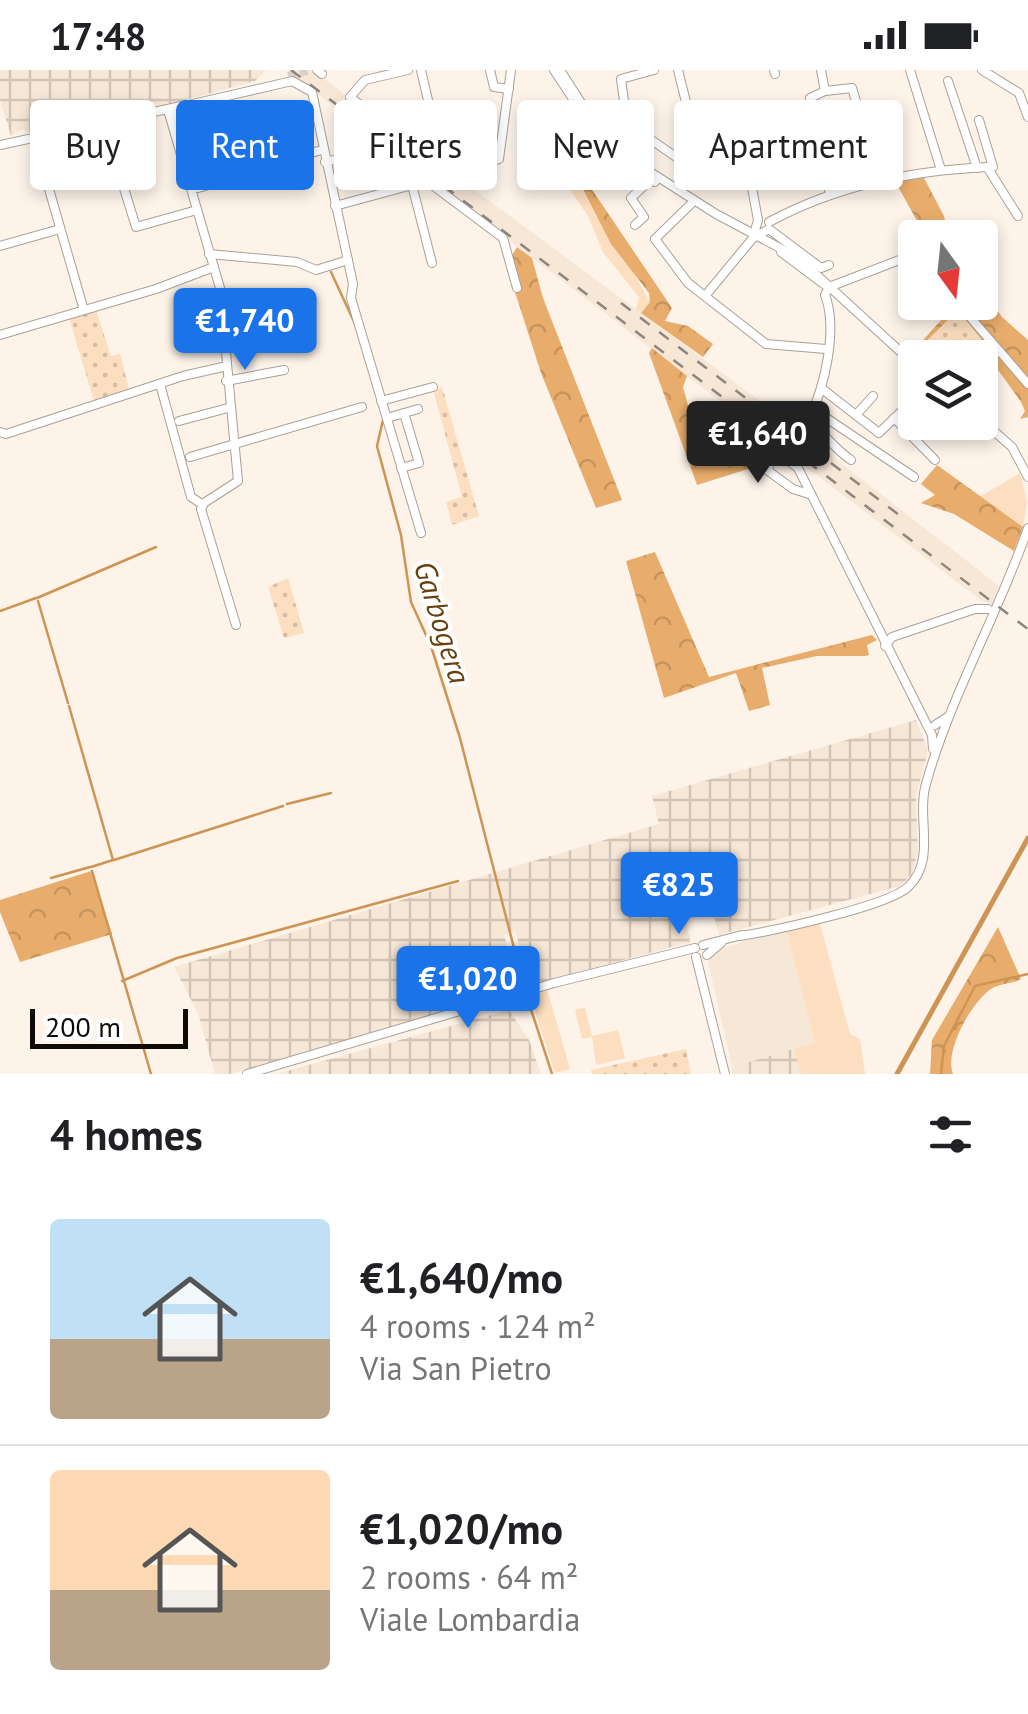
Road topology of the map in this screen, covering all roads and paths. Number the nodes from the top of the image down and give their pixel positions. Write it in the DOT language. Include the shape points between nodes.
graph roads {
  1 [pos="408,70"];
  2 [pos="422,70"];
  3 [pos="490,70"];
  4 [pos="510,70"];
  5 [pos="557,70"];
  6 [pos="654,70"];
  7 [pos="678,70"];
  8 [pos="821,70"];
  9 [pos="910,70"];
  10 [pos="982,70"];
  11 [pos="640,71"];
  12 [pos="948,81"];
  13 [pos="508,89"];
  14 [pos="1023,91"];
  15 [pos="825,92"];
  16 [pos="208,100"];
  17 [pos="314,100"];
  18 [pos="354,100"];
  19 [pos="429,100"];
  20 [pos="578,100"];
  21 [pos="686,100"];
  22 [pos="856,100"];
  23 [pos="314,101"];
  24 [pos="176,108"];
  25 [pos="156,112"];
  26 [pos="1028,117"];
  27 [pos="979,120"];
  28 [pos="30,137"];
  29 [pos="0,145"];
  30 [pos="322,150"];
  31 [pos="314,152"];
  32 [pos="674,157"];
  33 [pos="334,160"];
  34 [pos="325,162"];
  35 [pos="497,162"];
  36 [pos="990,167"];
  37 [pos="977,168"];
  38 [pos="941,170"];
  39 [pos="674,174"];
  40 [pos="903,174"];
  41 [pos="654,178"];
  42 [pos="654,178"];
  43 [pos="668,184"];
  44 [pos="49,190"];
  45 [pos="125,190"];
  46 [pos="193,190"];
  47 [pos="394,190"];
  48 [pos="413,190"];
  49 [pos="439,190"];
  50 [pos="639,190"];
  51 [pos="752,190"];
  52 [pos="847,190"];
  53 [pos="830,195"];
  54 [pos="692,203"];
  55 [pos="335,206"];
  56 [pos="730,208"];
  57 [pos="197,210"];
  58 [pos="716,215"];
  59 [pos="1018,216"];
  60 [pos="769,222"];
  61 [pos="635,224"];
  62 [pos="60,229"];
  63 [pos="755,236"];
  64 [pos="0,246"];
  65 [pos="209,254"];
  66 [pos="348,260"];
  67 [pos="898,261"];
  68 [pos="432,263"];
  69 [pos="829,265"];
  70 [pos="214,267"];
  71 [pos="829,287"];
  72 [pos="517,288"];
  73 [pos="704,296"];
  74 [pos="83,307"];
  75 [pos="973,320"];
  76 [pos="0,335"];
  77 [pos="826,349"];
  78 [pos="898,350"];
  79 [pos="227,366"];
  80 [pos="284,370"];
  81 [pos="226,381"];
  82 [pos="160,384"];
  83 [pos="1028,384"];
  84 [pos="433,387"];
  85 [pos="821,388"];
  86 [pos="873,396"];
  87 [pos="382,401"];
  88 [pos="362,407"];
  89 [pos="228,408"];
  90 [pos="418,409"];
  91 [pos="814,409"];
  92 [pos="404,413"];
  93 [pos="898,414"];
  94 [pos="856,415"];
  95 [pos="386,418"];
  96 [pos="894,418"];
  97 [pos="179,421"];
  98 [pos="2,433"];
  99 [pos="998,437"];
  100 [pos="238,444"];
  101 [pos="190,458"];
  102 [pos="851,460"];
  103 [pos="935,460"];
  104 [pos="402,468"];
  105 [pos="914,477"];
  106 [pos="1028,477"];
  107 [pos="809,494"];
  108 [pos="202,504"];
  109 [pos="1028,528"];
  110 [pos="421,533"];
  111 [pos="988,610"];
  112 [pos="236,625"];
  113 [pos="885,646"];
  114 [pos="936,730"];
  115 [pos="701,953"];
  116 [pos="247,1074"];
  117 [pos="725,1074"];
  1 -- 18 [label="street" via="363,81"];
  2 -- 19 [label="street"];
  3 -- 13 [label="street" via="494,88"];
  4 -- 13 [label="street"];
  5 -- 20 [label="street"];
  6 -- 11 [label="street"];
  7 -- 21 [label="street"];
  8 -- 15 [label="street"];
  9 -- 38 [label="street"];
  10 -- 14 [label="street"];
  11 -- 32 [label="street" via="620,82 627,124"];
  12 -- 37 [label="street"];
  13 -- 35 [label="street"];
  14 -- 26 [label="street"];
  15 -- 22 [label="street" via="852,88"];
  15 -- 53 [label="street" via="810,98"];
  16 -- 17 [label="street" via="291,79"];
  23 -- 30 [label="street"];
  24 -- 25 [label="street"];
  27 -- 36 [label="street"];
  28 -- 29 [label="street"];
  30 -- 31 [label="street"];
  30 -- 34 [label="street"];
  33 -- 34 [label="street"];
  34 -- 55 [label="street"];
  36 -- 37 [label="street"];
  36 -- 59 [label="street"];
  37 -- 38 [label="street"];
  38 -- 40 [label="street"];
  39 -- 43 [label="street"];
  41 -- 43 [label="street"];
  42 -- 54 [label="street"];
  43 -- 54 [label="street"];
  44 -- 62 [label="street"];
  45 -- 57 [label="street" via="136,227"];
  46 -- 57 [label="street"];
  47 -- 55 [label="street"];
  48 -- 68 [label="street"];
  49 -- 72 [label="street" via="503,238"];
  50 -- 61 [label="street" via="631,198 644,217"];
  51 -- 63 [label="street"];
  52 -- 53 [label="street"];
  53 -- 60 [label="street"];
  54 -- 58 [label="street"];
  54 -- 63 [label="street"];
  54 -- 73 [label="street" via="654,239"];
  55 -- 66 [label="street"];
  56 -- 58 [label="street"];
  57 -- 65 [label="street"];
  58 -- 63 [label="street"];
  62 -- 64 [label="street"];
  62 -- 74 [label="street"];
  63 -- 69 [label="street" via="769,229 821,268"];
  63 -- 71 [label="street" via="797,256"];
  63 -- 73 [label="street"];
  65 -- 66 [label="street" via="298,262 316,270"];
  65 -- 70 [label="street"];
  66 -- 87 [label="street" via="351,298"];
  67 -- 71 [label="street"];
  70 -- 74 [label="street"];
  70 -- 79 [label="street"];
  71 -- 77 [label="street"];
  71 -- 78 [label="street"];
  73 -- 77 [label="street" via="766,344"];
  74 -- 76 [label="street"];
  75 -- 83 [label="street"];
  77 -- 85 [label="street"];
  79 -- 81 [label="street"];
  79 -- 82 [label="street"];
  80 -- 81 [label="street"];
  81 -- 89 [label="street"];
  82 -- 98 [label="street"];
  82 -- 108 [label="street" via="190,497"];
  84 -- 87 [label="street"];
  85 -- 91 [label="street"];
  85 -- 94 [label="street"];
  86 -- 94 [label="street"];
  87 -- 95 [label="street"];
  88 -- 100 [label="street"];
  89 -- 97 [label="street"];
  89 -- 100 [label="street"];
  90 -- 92 [label="street"];
  91 -- 102 [label="street" via="809,421"];
  91 -- 105 [label="street"];
  92 -- 95 [label="street"];
  92 -- 104 [label="street" via="419,464"];
  93 -- 96 [label="street"];
  94 -- 96 [label="street" via="879,433"];
  95 -- 104 [label="street"];
  96 -- 103 [label="street"];
  99 -- 106 [label="street" via="1012,447"];
  100 -- 101 [label="street"];
  100 -- 108 [label="street" via="237,484"];
  104 -- 110 [label="street"];
  107 -- 107 [label="street" via="798,468 774,457 767,469"];
  107 -- 113 [label="street"];
  108 -- 112 [label="street"];
  109 -- 114 [label="street" via="952,713"];
  111 -- 113 [label="street" via="975,608"];
  113 -- 114 [label="street" via="922,718"];
  114 -- 115 [label="street" via="918,876 897,895 740,936"];
  115 -- 116 [label="street" via="680,952 554,983"];
  115 -- 117 [label="street"];
}
